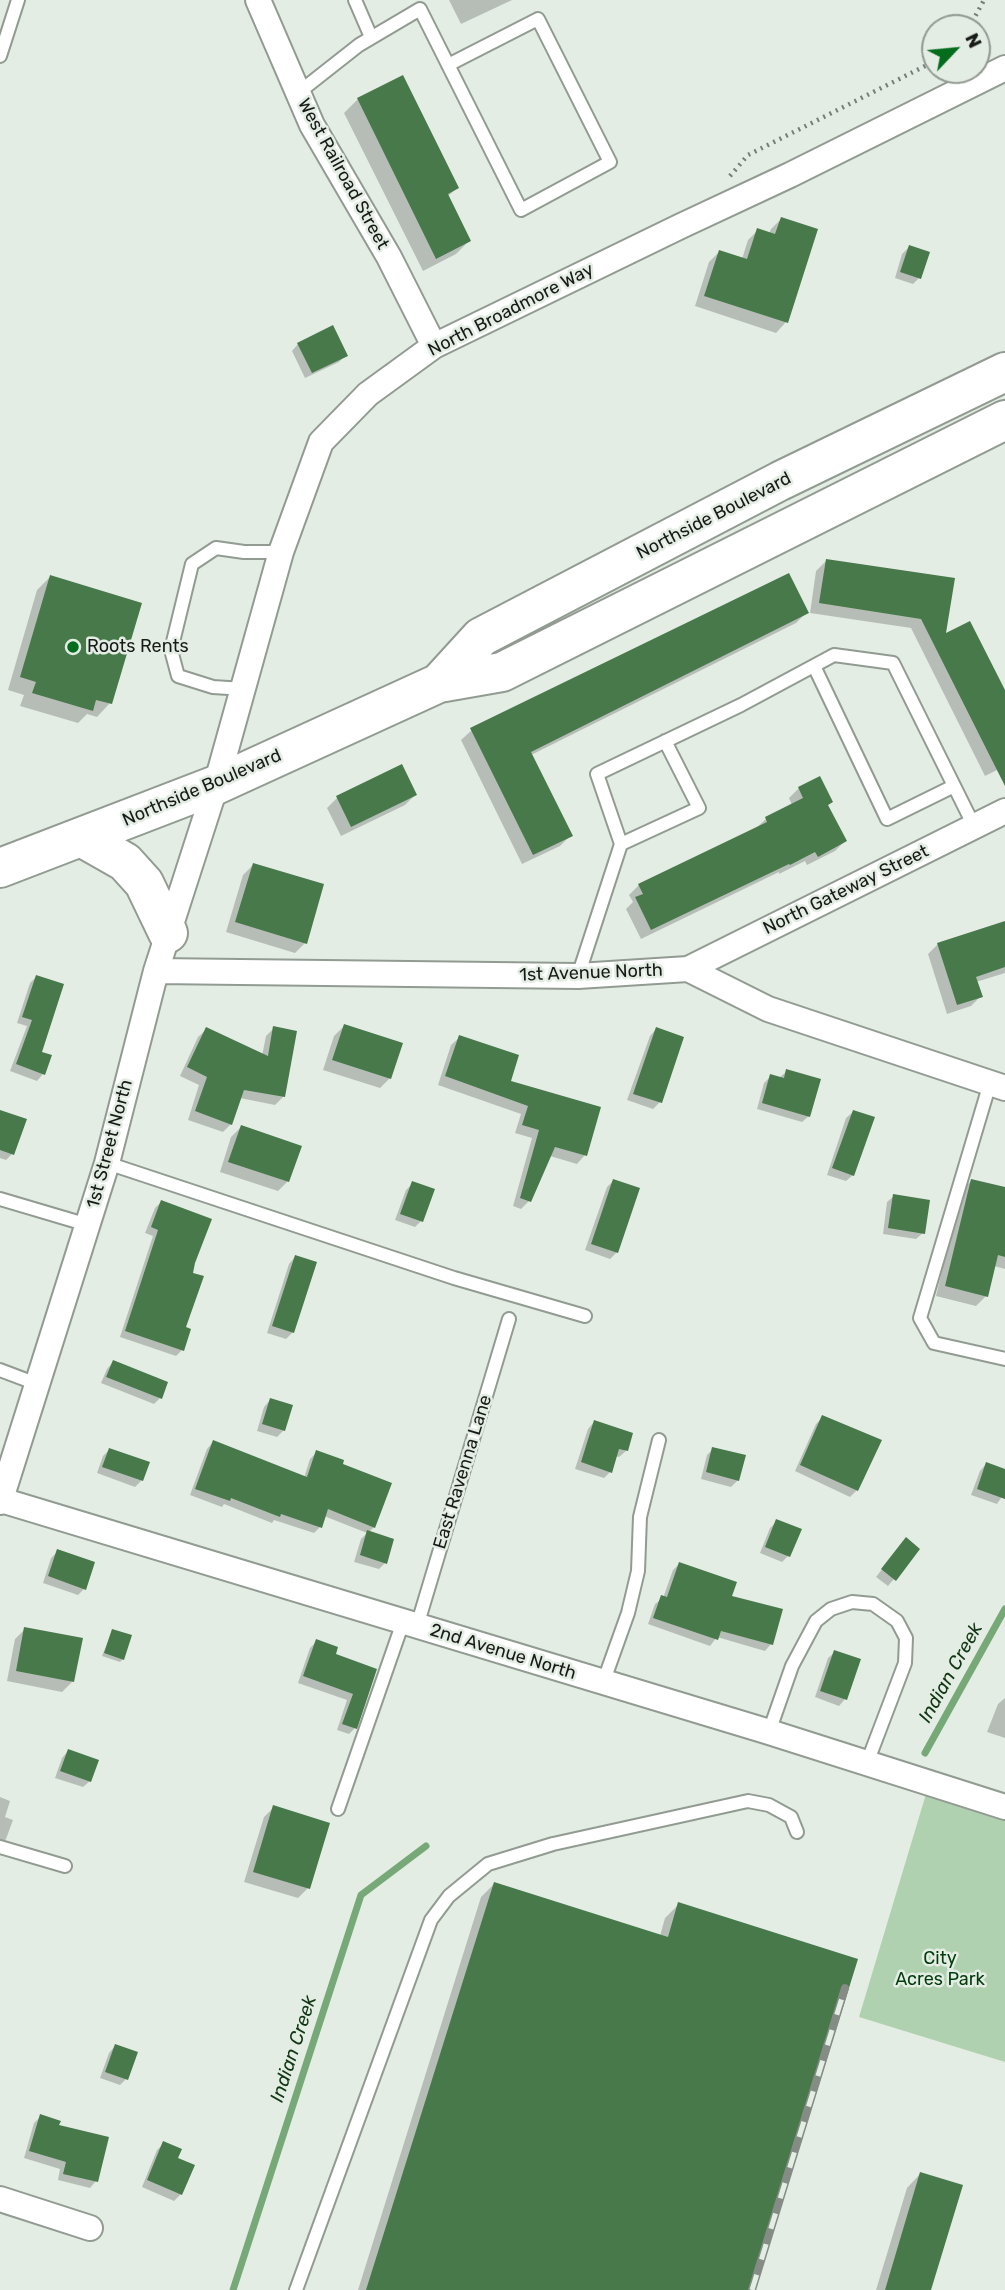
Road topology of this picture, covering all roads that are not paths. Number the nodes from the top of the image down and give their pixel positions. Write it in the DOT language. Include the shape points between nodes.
graph roads {
  1 [pos="18,0"];
  2 [pos="258,0"];
  3 [pos="355,0"];
  4 [pos="372,37"];
  5 [pos="0,56"];
  6 [pos="448,65"];
  7 [pos="1005,68"];
  8 [pos="298,93"];
  9 [pos="434,346"];
  10 [pos="1005,372"];
  11 [pos="1005,420"];
  12 [pos="281,552"];
  13 [pos="814,667"];
  14 [pos="439,684"];
  15 [pos="244,689"];
  16 [pos="665,741"];
  17 [pos="216,785"];
  18 [pos="954,786"];
  19 [pos="1005,811"];
  20 [pos="974,826"];
  21 [pos="81,837"];
  22 [pos="621,844"];
  23 [pos="0,868"];
  24 [pos="168,933"];
  25 [pos="688,969"];
  26 [pos="156,971"];
  27 [pos="578,976"];
  28 [pos="997,1085"];
  29 [pos="107,1163"];
  30 [pos="0,1199"];
  31 [pos="88,1225"];
  32 [pos="585,1316"];
  33 [pos="509,1319"];
  34 [pos="1005,1359"];
  35 [pos="0,1370"];
  36 [pos="37,1384"];
  37 [pos="659,1440"];
  38 [pos="0,1501"];
  39 [pos="410,1624"];
  40 [pos="603,1683"];
  41 [pos="769,1732"];
  42 [pos="867,1763"];
  43 [pos="1005,1807"];
  44 [pos="338,1810"];
  45 [pos="797,1832"];
  46 [pos="0,1847"];
  47 [pos="65,1866"];
  48 [pos="0,2199"];
  49 [pos="90,2228"];
  50 [pos="296,2290"];
  1 -- 5 [label="lane"];
  2 -- 8 [label="street, West Railroad Street"];
  3 -- 4 [label="lane"];
  4 -- 6 [label="lane" via="420,9"];
  4 -- 8 [label="lane"];
  6 -- 6 [label="lane" via="521,210 610,162 538,19"];
  7 -- 9 [label="street, North Broadmore Way"];
  8 -- 9 [label="street, West Railroad Street"];
  9 -- 12 [label="street, North Broadmore Way" via="368,394 321,442"];
  10 -- 14 [label="main road, Northside Boulevard" via="780,481 481,637"];
  11 -- 14 [label="main road, Northside Boulevard" via="502,672"];
  12 -- 15 [label="street, North Broadmore Way"];
  12 -- 15 [label="lane" via="216,548 192,564 171,650 178,676 213,687"];
  13 -- 16 [label="lane"];
  13 -- 18 [label="lane" via="834,655 893,663"];
  13 -- 18 [label="lane" via="887,819"];
  14 -- 17 [label="main road, Northside Boulevard"];
  15 -- 17 [label="street, North Broadmore Way"];
  16 -- 22 [label="lane" via="597,774"];
  16 -- 22 [label="lane" via="699,808"];
  17 -- 21 [label="main road, Northside Boulevard"];
  17 -- 24 [label="street, 1st Street North"];
  18 -- 20 [label="lane"];
  19 -- 20 [label="street, North Gateway Street"];
  20 -- 25 [label="street, North Gateway Street"];
  21 -- 23 [label="main road, Northside Boulevard"];
  21 -- 24 [label="main road" via="125,862 144,883"];
  22 -- 27 [label="lane"];
  24 -- 26 [label="street, 1st Street North"];
  25 -- 27 [label="street, 1st Avenue North"];
  25 -- 28 [label="street, 1st Avenue North" via="768,1009"];
  26 -- 27 [label="street, 1st Avenue North"];
  26 -- 29 [label="street, 1st Street North"];
  28 -- 34 [label="lane" via="919,1318 934,1343"];
  29 -- 31 [label="street, 1st Street North"];
  29 -- 32 [label="lane" via="454,1278"];
  30 -- 31 [label="lane"];
  31 -- 36 [label="street, 1st Street North"];
  33 -- 39 [label="lane, East Ravenna Lane"];
  35 -- 36 [label="lane"];
  36 -- 38 [label="street, 1st Street North"];
  37 -- 40 [label="lane" via="640,1517 638,1571"];
  38 -- 39 [label="street, 2nd Avenue North"];
  39 -- 40 [label="street, 2nd Avenue North"];
  39 -- 44 [label="lane, East Ravenna Lane"];
  40 -- 41 [label="street, 2nd Avenue North"];
  41 -- 42 [label="street, 2nd Avenue North"];
  41 -- 42 [label="lane" via="792,1667 816,1621 831,1609 852,1602 873,1604 897,1621 906,1638 905,1663"];
  42 -- 43 [label="street, 2nd Avenue North"];
  45 -- 50 [label="lane" via="791,1817 769,1804 748,1801 552,1844 488,1864 449,1896 431,1920"];
  46 -- 47 [label="lane"];
  48 -- 49 [label="street"];
}
